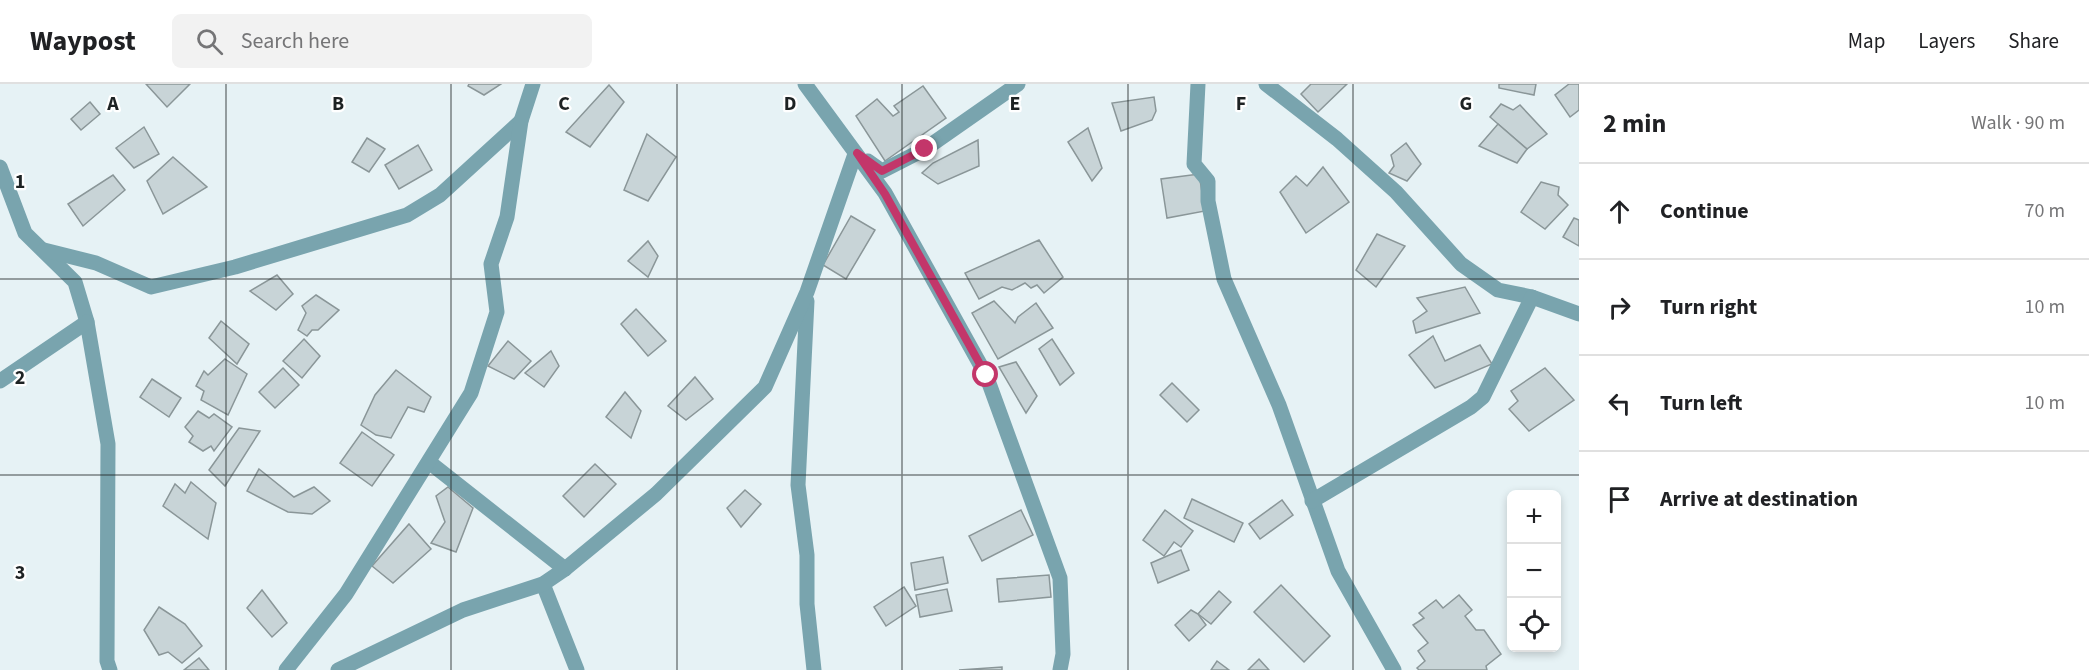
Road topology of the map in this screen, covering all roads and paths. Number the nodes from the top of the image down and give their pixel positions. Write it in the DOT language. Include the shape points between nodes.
graph roads {
  1 [pos="533,84"];
  2 [pos="805,84"];
  3 [pos="1018,84"];
  4 [pos="1198,84"];
  5 [pos="1266,84"];
  6 [pos="521,121"];
  7 [pos="856,153"];
  8 [pos="0,167"];
  9 [pos="41,249"];
  10 [pos="807,292"];
  11 [pos="1532,297"];
  12 [pos="1579,314"];
  13 [pos="87,322"];
  14 [pos="0,381"];
  15 [pos="429,462"];
  16 [pos="1312,501"];
  17 [pos="565,569"];
  18 [pos="543,584"];
  19 [pos="110,670"];
  20 [pos="286,670"];
  21 [pos="338,670"];
  22 [pos="577,670"];
  23 [pos="814,670"];
  24 [pos="1060,670"];
  25 [pos="1394,670"];
  1 -- 6 [label="street"];
  2 -- 7 [label="street"];
  3 -- 7 [label="street" via="925,149 882,171"];
  4 -- 16 [label="street" via="1194,164 1208,181 1208,201 1224,279 1279,405"];
  5 -- 11 [label="street" via="1337,139 1396,192 1461,264 1498,290"];
  6 -- 9 [label="street" via="440,195 407,215 235,267 151,287 96,263"];
  6 -- 15 [label="street" via="507,218 491,264 496,312 471,393"];
  7 -- 10 [label="street"];
  7 -- 24 [label="street" via="885,194 986,375 1060,578"];
  8 -- 9 [label="street" via="25,233"];
  9 -- 13 [label="street" via="75,282"];
  10 -- 17 [label="street" via="765,387 656,494"];
  10 -- 23 [label="street" via="798,485"];
  11 -- 12 [label="street"];
  11 -- 16 [label="street" via="1483,397"];
  13 -- 14 [label="street"];
  13 -- 19 [label="street" via="108,444"];
  15 -- 17 [label="street"];
  15 -- 20 [label="street" via="346,594"];
  16 -- 25 [label="street" via="1338,571"];
  17 -- 18 [label="street"];
  18 -- 21 [label="street" via="463,610"];
  18 -- 22 [label="street"];
}
